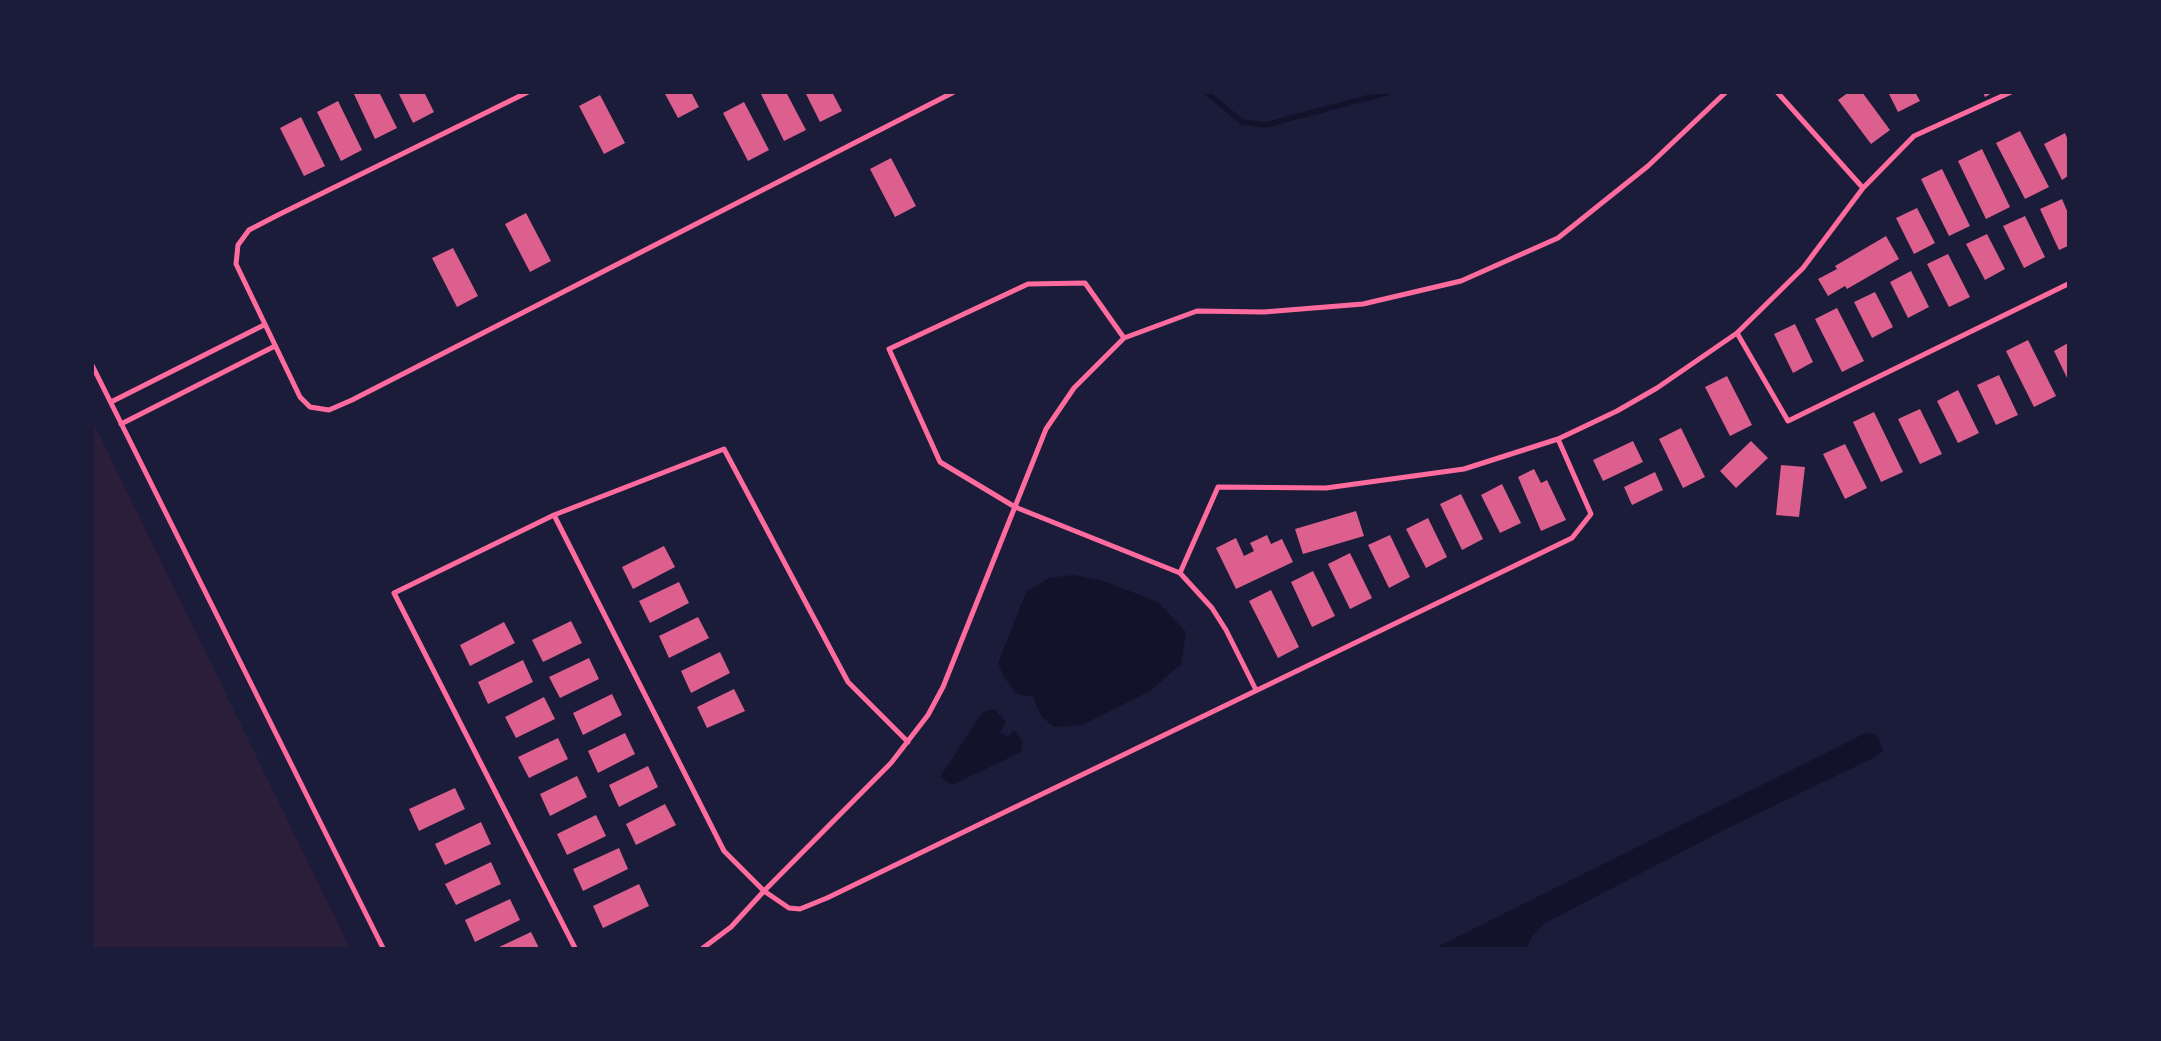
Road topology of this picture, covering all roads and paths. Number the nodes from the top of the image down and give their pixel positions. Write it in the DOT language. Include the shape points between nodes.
graph roads {
  1 [pos="528,92"];
  2 [pos="954,92"];
  3 [pos="1726,92"];
  4 [pos="1777,92"];
  5 [pos="2011,92"];
  6 [pos="943,95"];
  7 [pos="1863,188"];
  8 [pos="2068,284"];
  9 [pos="264,325"];
  10 [pos="1737,333"];
  11 [pos="1124,338"];
  12 [pos="275,346"];
  13 [pos="92,365"];
  14 [pos="111,402"];
  15 [pos="121,424"];
  16 [pos="1558,439"];
  17 [pos="1015,507"];
  18 [pos="554,515"];
  19 [pos="1180,572"];
  20 [pos="1256,690"];
  21 [pos="908,742"];
  22 [pos="764,891"];
  23 [pos="383,948"];
  24 [pos="575,948"];
  25 [pos="703,948"];
  1 -- 9 [label="street" via="249,230 238,245 236,264"];
  2 -- 6 [label="street"];
  3 -- 11 [label="street" via="1648,166 1558,238 1461,281 1363,304 1264,312 1197,311"];
  4 -- 7 [label="street"];
  5 -- 7 [label="street" via="1914,136"];
  6 -- 12 [label="street" via="329,410 310,407 300,397"];
  7 -- 10 [label="street" via="1803,268"];
  8 -- 10 [label="street" via="1788,421"];
  9 -- 12 [label="street"];
  9 -- 14 [label="street"];
  10 -- 16 [label="street" via="1657,388"];
  11 -- 17 [label="street" via="1074,388 1046,428"];
  11 -- 17 [label="street" via="1085,283 1028,284 889,350 940,462"];
  12 -- 15 [label="street"];
  13 -- 14 [label="street"];
  14 -- 15 [label="street"];
  15 -- 23 [label="street"];
  16 -- 19 [label="street" via="1464,468 1444,471 1326,488 1218,488"];
  16 -- 20 [label="street" via="1591,514 1572,538"];
  17 -- 19 [label="street"];
  17 -- 21 [label="street" via="943,687"];
  18 -- 21 [label="street" via="724,449 848,682"];
  18 -- 22 [label="street" via="724,851"];
  18 -- 24 [label="street" via="394,593"];
  19 -- 20 [label="street" via="1212,608"];
  20 -- 22 [label="street" via="808,907 789,908"];
  21 -- 22 [label="street"];
  22 -- 25 [label="street" via="731,927"];
}
